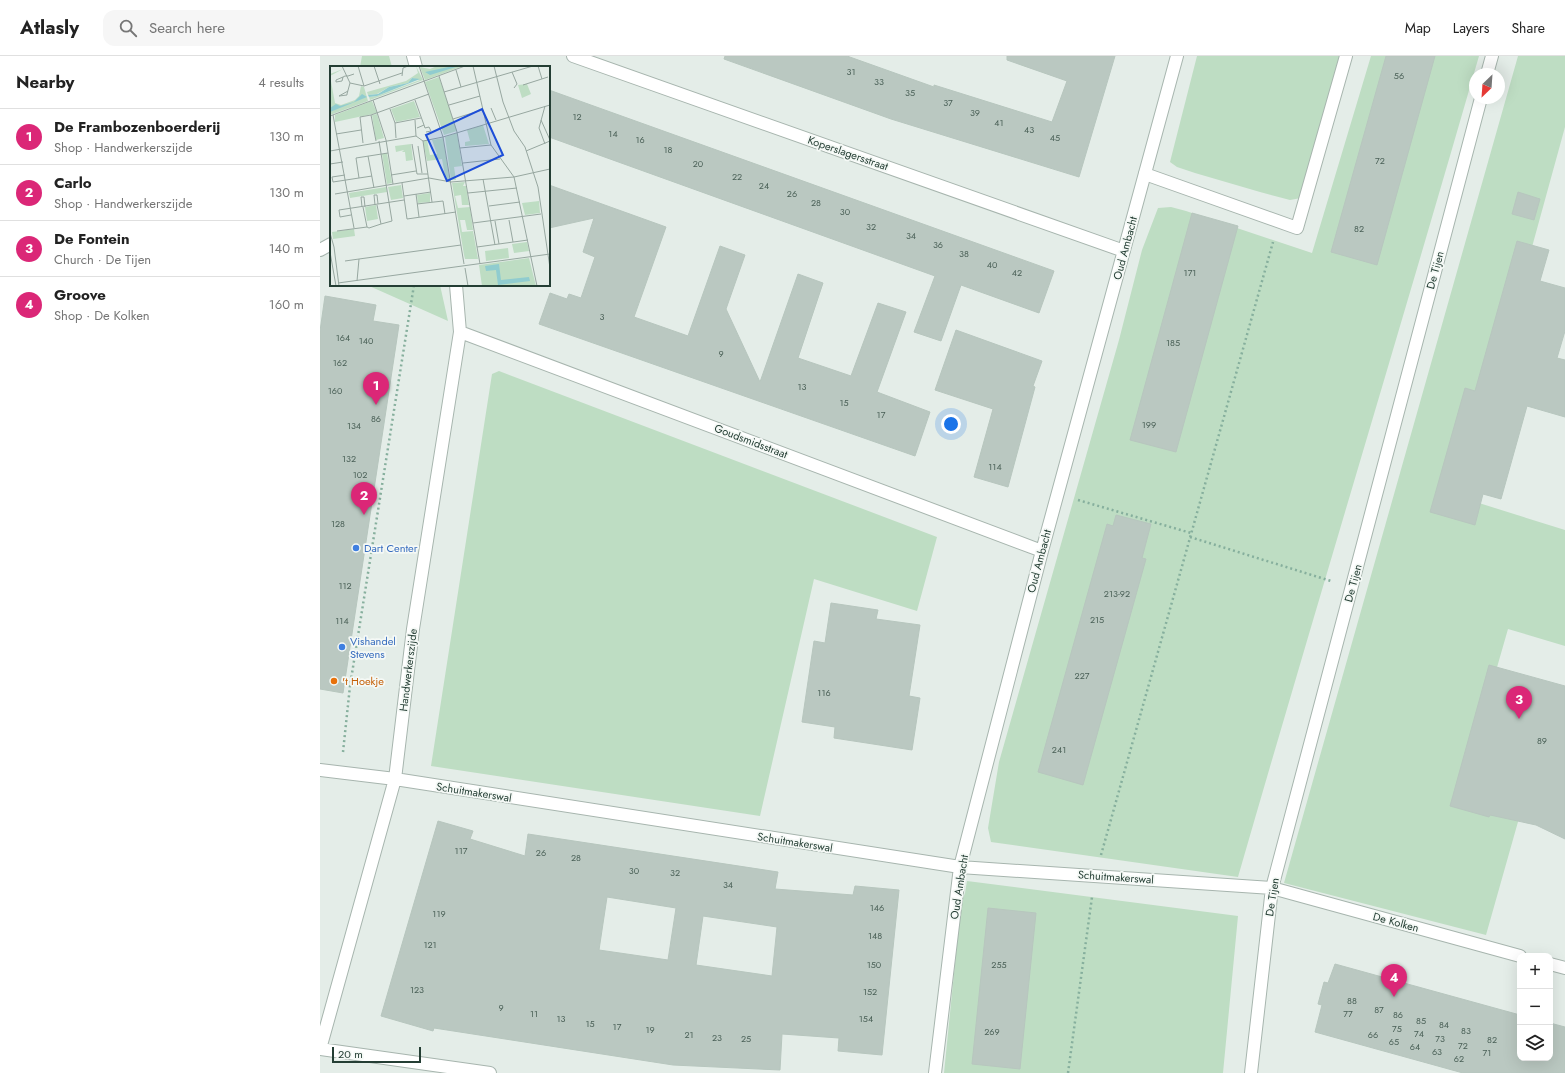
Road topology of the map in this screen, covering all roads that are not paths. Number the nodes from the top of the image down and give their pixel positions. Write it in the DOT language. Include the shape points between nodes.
graph roads {
  1 [pos="413,56"];
  2 [pos="573,56"];
  3 [pos="1178,56"];
  4 [pos="1346,56"];
  5 [pos="1492,56"];
  6 [pos="416,66"];
  7 [pos="1489,68"];
  8 [pos="1479,104"];
  9 [pos="1145,174"];
  10 [pos="330,245"];
  11 [pos="320,250"];
  12 [pos="1124,251"];
  13 [pos="456,286"];
  14 [pos="460,332"];
  15 [pos="1042,551"];
  16 [pos="320,770"];
  17 [pos="395,779"];
  18 [pos="960,867"];
  19 [pos="1272,888"];
  20 [pos="1517,955"];
  21 [pos="1553,965"];
  22 [pos="1565,968"];
  23 [pos="320,1049"];
  24 [pos="490,1073"];
  25 [pos="935,1073"];
  26 [pos="1251,1073"];
  1 -- 6 [label="street"];
  2 -- 12 [label="street, Koperslagersstraat"];
  3 -- 9 [label="street, Oud Ambacht"];
  4 -- 9 [label="street" via="1297,228"];
  5 -- 7 [label="street"];
  8 -- 19 [label="street, De Tijen"];
  9 -- 12 [label="street, Oud Ambacht"];
  10 -- 11 [label="street"];
  12 -- 15 [label="street, Oud Ambacht"];
  13 -- 14 [label="street, Handwerkerszijde"];
  14 -- 15 [label="street, Goudsmidsstraat"];
  14 -- 17 [label="street, Handwerkerszijde" via="413,629"];
  15 -- 18 [label="street, Oud Ambacht"];
  16 -- 17 [label="street, Schuitmakerswal"];
  17 -- 18 [label="street, Schuitmakerswal"];
  17 -- 23 [label="street, Handwerkerszijde"];
  18 -- 19 [label="street, Schuitmakerswal"];
  18 -- 25 [label="street, Oud Ambacht"];
  19 -- 20 [label="street, De Kolken"];
  19 -- 26 [label="street, De Tijen"];
  21 -- 22 [label="street"];
  23 -- 24 [label="street"];
}
